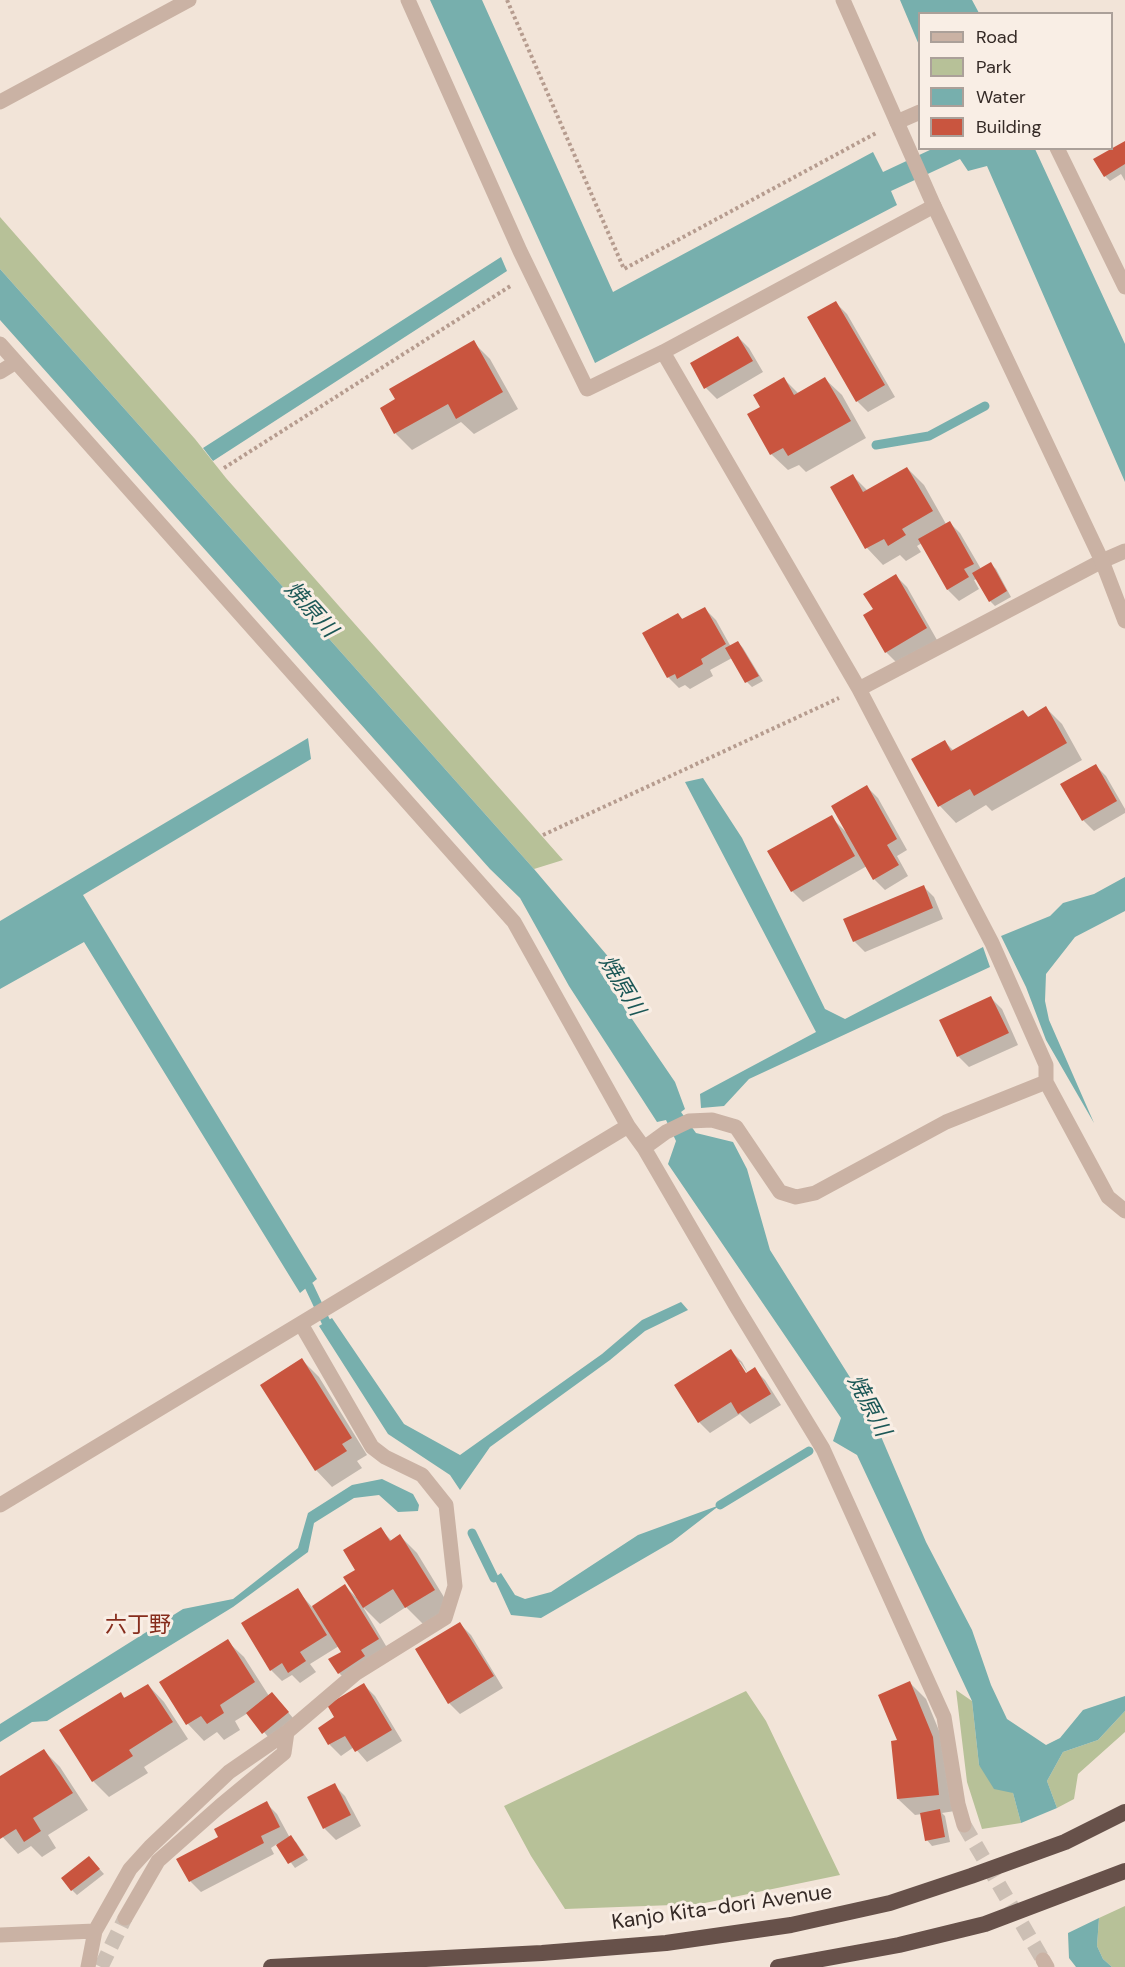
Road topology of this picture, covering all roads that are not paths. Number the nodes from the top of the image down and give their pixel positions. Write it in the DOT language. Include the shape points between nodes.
graph roads {
  1 [pos="189,0"];
  2 [pos="408,0"];
  3 [pos="843,0"];
  4 [pos="0,102"];
  5 [pos="918,113"];
  6 [pos="897,122"];
  7 [pos="1058,150"];
  8 [pos="934,206"];
  9 [pos="1125,286"];
  10 [pos="0,344"];
  11 [pos="663,352"];
  12 [pos="16,362"];
  13 [pos="0,372"];
  14 [pos="1125,551"];
  15 [pos="1102,561"];
  16 [pos="1125,621"];
  17 [pos="859,689"];
  18 [pos="1047,1082"];
  19 [pos="628,1126"];
  20 [pos="644,1148"];
  21 [pos="1125,1211"];
  22 [pos="301,1324"];
  23 [pos="0,1505"];
  24 [pos="287,1732"];
  25 [pos="1125,1812"];
  26 [pos="964,1826"];
  27 [pos="1125,1871"];
  28 [pos="125,1918"];
  29 [pos="95,1931"];
  30 [pos="0,1935"];
  31 [pos="88,1967"];
  32 [pos="271,1967"];
  33 [pos="778,1967"];
  1 -- 4 [label="street"];
  2 -- 11 [label="street" via="587,389"];
  3 -- 6 [label="street"];
  5 -- 6 [label="street"];
  6 -- 8 [label="street"];
  7 -- 9 [label="street"];
  8 -- 11 [label="street"];
  8 -- 15 [label="street"];
  10 -- 12 [label="street"];
  11 -- 17 [label="street"];
  12 -- 13 [label="street"];
  12 -- 19 [label="street" via="513,922"];
  14 -- 15 [label="street"];
  15 -- 16 [label="street"];
  15 -- 17 [label="street"];
  17 -- 18 [label="street" via="992,943 1046,1065"];
  18 -- 20 [label="street" via="946,1122 814,1193 796,1197 780,1192 736,1127 712,1120 689,1121"];
  18 -- 21 [label="street" via="1108,1197"];
  19 -- 20 [label="street"];
  19 -- 22 [label="street"];
  20 -- 26 [label="street" via="823,1449 944,1717"];
  22 -- 23 [label="street"];
  22 -- 24 [label="street" via="372,1447 422,1475 446,1505 455,1586 444,1618 355,1674"];
  24 -- 28 [label="street" via="284,1753 158,1861"];
  24 -- 29 [label="street" via="229,1772 150,1847 130,1869"];
  25 -- 32 [label="highway, Kanjo Kita-dori Avenue" via="1065,1842 971,1876 890,1903 791,1925 666,1944"];
  27 -- 33 [label="highway" via="985,1924 899,1946"];
  29 -- 30 [label="street"];
  29 -- 31 [label="street"];
}
